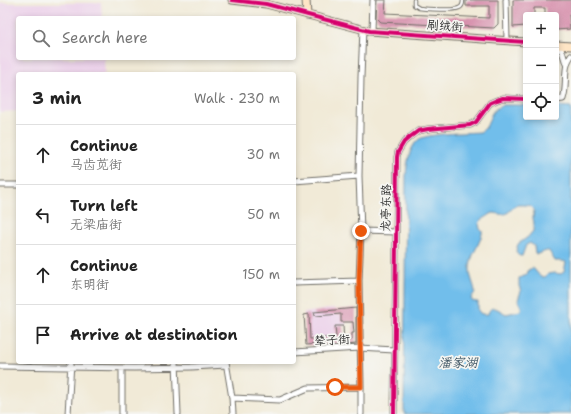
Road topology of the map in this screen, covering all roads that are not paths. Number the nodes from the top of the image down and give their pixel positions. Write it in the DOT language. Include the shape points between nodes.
graph roads {
  1 [pos="232,0"];
  2 [pos="306,0"];
  3 [pos="373,0"];
  4 [pos="414,0"];
  5 [pos="464,0"];
  6 [pos="506,0"];
  7 [pos="307,15"];
  8 [pos="363,29"];
  9 [pos="372,31"];
  10 [pos="507,40"];
  11 [pos="523,42"];
  12 [pos="559,46"];
  13 [pos="571,46"];
  14 [pos="558,48"];
  15 [pos="571,56"];
  16 [pos="566,65"];
  17 [pos="523,99"];
  18 [pos="559,100"];
  19 [pos="359,176"];
  20 [pos="296,181"];
  21 [pos="0,185"];
  22 [pos="16,185"];
  23 [pos="361,231"];
  24 [pos="396,232"];
  25 [pos="359,281"];
  26 [pos="296,283"];
  27 [pos="360,348"];
  28 [pos="394,350"];
  29 [pos="296,352"];
  30 [pos="201,364"];
  31 [pos="226,364"];
  32 [pos="71,365"];
  33 [pos="176,365"];
  34 [pos="0,366"];
  35 [pos="122,368"];
  36 [pos="361,387"];
  37 [pos="232,398"];
  38 [pos="68,414"];
  39 [pos="122,414"];
  40 [pos="178,414"];
  41 [pos="233,414"];
  42 [pos="361,414"];
  43 [pos="394,414"];
  1 -- 7 [label="street, 刷绒街" via="266,4"];
  2 -- 7 [label="street"];
  3 -- 9 [label="street"];
  4 -- 5 [label="lane" via="414,5 419,8 455,9 461,7"];
  6 -- 10 [label="street"];
  7 -- 8 [label="street, 刷绒街"];
  8 -- 9 [label="street, 刷绒街"];
  8 -- 19 [label="street"];
  9 -- 10 [label="street, 刷绒街"];
  10 -- 11 [label="street, 刷绒街"];
  12 -- 13 [label="street"];
  14 -- 16 [label="street" via="562,51"];
  15 -- 16 [label="street"];
  16 -- 18 [label="street" via="565,93"];
  17 -- 24 [label="street, 龙亭东路" via="497,100 490,103 470,126 428,129 418,132 404,142 397,157"];
  19 -- 20 [label="street"];
  19 -- 23 [label="street"];
  21 -- 22 [label="street"];
  23 -- 24 [label="street"];
  23 -- 25 [label="street"];
  24 -- 28 [label="street, 龙亭东路"];
  25 -- 26 [label="street"];
  25 -- 27 [label="street"];
  27 -- 28 [label="street, 辇子街"];
  27 -- 29 [label="street, 辇子街"];
  27 -- 36 [label="street"];
  28 -- 43 [label="street, 龙亭东路"];
  30 -- 33 [label="street"];
  31 -- 37 [label="street"];
  32 -- 34 [label="street"];
  32 -- 35 [label="street"];
  32 -- 38 [label="street"];
  33 -- 35 [label="street"];
  33 -- 40 [label="street"];
  35 -- 39 [label="street"];
  36 -- 37 [label="street" via="308,388 280,400"];
  36 -- 42 [label="street"];
  37 -- 41 [label="street"];
}
